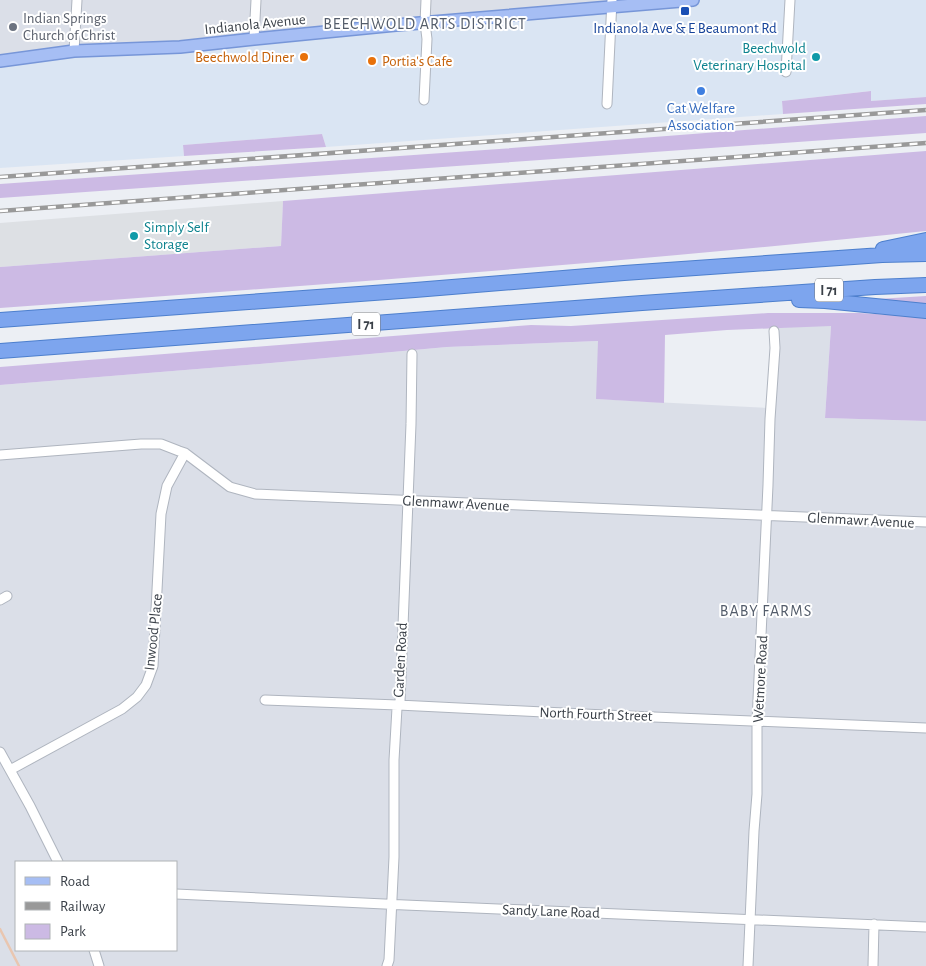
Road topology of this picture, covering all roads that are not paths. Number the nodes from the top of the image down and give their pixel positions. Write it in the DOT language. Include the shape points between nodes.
graph roads {
  1 [pos="77,0"];
  2 [pos="256,0"];
  3 [pos="426,0"];
  4 [pos="693,0"];
  5 [pos="790,0"];
  6 [pos="612,3"];
  7 [pos="425,23"];
  8 [pos="254,39"];
  9 [pos="74,51"];
  10 [pos="0,61"];
  11 [pos="786,72"];
  12 [pos="424,100"];
  13 [pos="607,104"];
  14 [pos="926,240"];
  15 [pos="926,254"];
  16 [pos="834,259"];
  17 [pos="926,285"];
  18 [pos="733,297"];
  19 [pos="926,311"];
  20 [pos="0,320"];
  21 [pos="774,332"];
  22 [pos="0,351"];
  23 [pos="412,354"];
  24 [pos="184,453"];
  25 [pos="0,455"];
  26 [pos="408,501"];
  27 [pos="767,516"];
  28 [pos="926,522"];
  29 [pos="265,700"];
  30 [pos="398,704"];
  31 [pos="757,721"];
  32 [pos="926,728"];
  33 [pos="0,752"];
  34 [pos="10,770"];
  35 [pos="58,861"];
  36 [pos="178,894"];
  37 [pos="392,904"];
  38 [pos="750,920"];
  39 [pos="874,924"];
  40 [pos="926,926"];
  41 [pos="94,951"];
  42 [pos="99,966"];
  43 [pos="388,966"];
  44 [pos="748,966"];
  45 [pos="873,966"];
  1 -- 9 [label="street"];
  2 -- 8 [label="street"];
  3 -- 7 [label="street"];
  4 -- 6 [label="main road, Indianola Avenue"];
  5 -- 11 [label="street"];
  6 -- 7 [label="main road, Indianola Avenue"];
  6 -- 13 [label="street"];
  7 -- 8 [label="main road, Indianola Avenue"];
  7 -- 12 [label="street"];
  8 -- 9 [label="main road, Indianola Avenue" via="180,47"];
  9 -- 10 [label="main road, Indianola Avenue"];
  14 -- 16 [label="highway"];
  15 -- 16 [label="highway, I 71"];
  16 -- 20 [label="highway, I 71"];
  17 -- 18 [label="highway, I 71"];
  18 -- 19 [label="highway" via="825,301"];
  18 -- 22 [label="highway, I 71"];
  21 -- 27 [label="street, Wetmore Road"];
  23 -- 26 [label="street, Garden Road"];
  24 -- 25 [label="street, Glenmawr Avenue" via="161,444 141,444"];
  24 -- 26 [label="street, Glenmawr Avenue" via="230,487 255,494"];
  24 -- 34 [label="street, Inwood Place" via="167,486 161,514 153,666 146,685 122,709"];
  26 -- 27 [label="street, Glenmawr Avenue"];
  26 -- 30 [label="street, Garden Road"];
  27 -- 28 [label="street, Glenmawr Avenue"];
  27 -- 31 [label="street, Wetmore Road"];
  29 -- 30 [label="street, North Fourth Street"];
  30 -- 31 [label="street, North Fourth Street"];
  30 -- 37 [label="street, Garden Road"];
  31 -- 32 [label="street, North Fourth Street"];
  31 -- 38 [label="street, Wetmore Road" via="757,794"];
  33 -- 34 [label="street"];
  34 -- 35 [label="street"];
  36 -- 37 [label="street, Sandy Lane Road"];
  37 -- 38 [label="street, Sandy Lane Road"];
  37 -- 43 [label="street, Garden Road"];
  38 -- 39 [label="street, Sandy Lane Road"];
  38 -- 44 [label="street, Wetmore Road"];
  39 -- 40 [label="street, Sandy Lane Road"];
  39 -- 45 [label="street"];
  41 -- 42 [label="street"];
}
